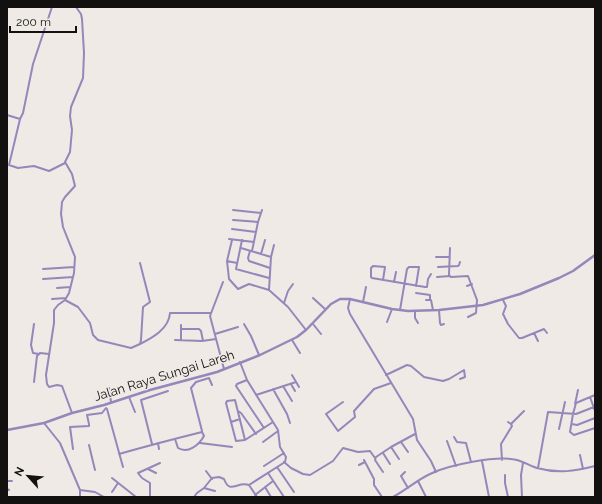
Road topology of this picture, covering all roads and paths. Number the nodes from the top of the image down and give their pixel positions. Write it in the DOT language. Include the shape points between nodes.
graph roads {
  1 [pos="52,7"];
  2 [pos="76,7"];
  3 [pos="7,114"];
  4 [pos="20,119"];
  5 [pos="65,163"];
  6 [pos="233,210"];
  7 [pos="234,220"];
  8 [pos="258,222"];
  9 [pos="232,229"];
  10 [pos="256,232"];
  11 [pos="242,240"];
  12 [pos="265,240"];
  13 [pos="254,242"];
  14 [pos="274,245"];
  15 [pos="241,248"];
  16 [pos="450,248"];
  17 [pos="251,251"];
  18 [pos="261,254"];
  19 [pos="595,255"];
  20 [pos="271,257"];
  21 [pos="436,257"];
  22 [pos="449,257"];
  23 [pos="227,261"];
  24 [pos="140,262"];
  25 [pos="460,262"];
  26 [pos="237,263"];
  27 [pos="75,267"];
  28 [pos="438,267"];
  29 [pos="449,267"];
  30 [pos="270,268"];
  31 [pos="43,269"];
  32 [pos="396,272"];
  33 [pos="431,274"];
  34 [pos="450,276"];
  35 [pos="73,277"];
  36 [pos="438,277"];
  37 [pos="269,278"];
  38 [pos="42,279"];
  39 [pos="383,280"];
  40 [pos="223,282"];
  41 [pos="394,282"];
  42 [pos="405,283"];
  43 [pos="293,284"];
  44 [pos="472,284"];
  45 [pos="416,286"];
  46 [pos="467,286"];
  47 [pos="57,288"];
  48 [pos="70,288"];
  49 [pos="366,288"];
  50 [pos="269,290"];
  51 [pos="416,293"];
  52 [pos="313,298"];
  53 [pos="52,299"];
  54 [pos="66,299"];
  55 [pos="350,299"];
  56 [pos="426,300"];
  57 [pos="430,300"];
  58 [pos="503,300"];
  59 [pos="363,302"];
  60 [pos="284,303"];
  61 [pos="478,305"];
  62 [pos="392,309"];
  63 [pos="326,310"];
  64 [pos="400,310"];
  65 [pos="433,310"];
  66 [pos="440,310"];
  67 [pos="415,311"];
  68 [pos="211,313"];
  69 [pos="468,317"];
  70 [pos="388,322"];
  71 [pos="418,323"];
  72 [pos="34,324"];
  73 [pos="244,324"];
  74 [pos="313,324"];
  75 [pos="444,324"];
  76 [pos="181,325"];
  77 [pos="238,327"];
  78 [pos="181,328"];
  79 [pos="306,330"];
  80 [pos="534,333"];
  81 [pos="547,333"];
  82 [pos="215,334"];
  83 [pos="321,334"];
  84 [pos="216,339"];
  85 [pos="175,340"];
  86 [pos="181,340"];
  87 [pos="292,340"];
  88 [pos="203,341"];
  89 [pos="538,342"];
  90 [pos="140,344"];
  91 [pos="300,353"];
  92 [pos="39,354"];
  93 [pos="49,354"];
  94 [pos="260,355"];
  95 [pos="240,362"];
  96 [pos="224,369"];
  97 [pos="292,375"];
  98 [pos="386,375"];
  99 [pos="209,377"];
  100 [pos="460,379"];
  101 [pos="247,380"];
  102 [pos="34,382"];
  103 [pos="296,382"];
  104 [pos="391,383"];
  105 [pos="291,384"];
  106 [pos="212,385"];
  107 [pos="282,386"];
  108 [pos="299,387"];
  109 [pos="109,388"];
  110 [pos="273,389"];
  111 [pos="578,390"];
  112 [pos="295,391"];
  113 [pos="168,392"];
  114 [pos="256,395"];
  115 [pos="595,395"];
  116 [pos="129,397"];
  117 [pos="590,397"];
  118 [pos="292,401"];
  119 [pos="111,402"];
  120 [pos="343,402"];
  121 [pos="565,402"];
  122 [pos="105,404"];
  123 [pos="575,405"];
  124 [pos="594,407"];
  125 [pos="106,408"];
  126 [pos="238,411"];
  127 [pos="524,411"];
  128 [pos="595,411"];
  129 [pos="135,412"];
  130 [pos="72,413"];
  131 [pos="562,413"];
  132 [pos="573,414"];
  133 [pos="595,418"];
  134 [pos="240,419"];
  135 [pos="231,422"];
  136 [pos="273,422"];
  137 [pos="508,422"];
  138 [pos="44,423"];
  139 [pos="290,423"];
  140 [pos="512,424"];
  141 [pos="571,424"];
  142 [pos="264,428"];
  143 [pos="595,428"];
  144 [pos="560,429"];
  145 [pos="7,430"];
  146 [pos="278,431"];
  147 [pos="203,432"];
  148 [pos="256,434"];
  149 [pos="415,434"];
  150 [pos="454,437"];
  151 [pos="175,438"];
  152 [pos="245,440"];
  153 [pos="447,441"];
  154 [pos="263,442"];
  155 [pos="401,442"];
  156 [pos="158,443"];
  157 [pos="200,443"];
  158 [pos="152,444"];
  159 [pos="89,445"];
  160 [pos="232,447"];
  161 [pos="391,447"];
  162 [pos="73,449"];
  163 [pos="160,449"];
  164 [pos="408,452"];
  165 [pos="382,453"];
  166 [pos="119,454"];
  167 [pos="284,454"];
  168 [pos="580,455"];
  169 [pos="375,458"];
  170 [pos="399,459"];
  171 [pos="502,460"];
  172 [pos="482,461"];
  173 [pos="284,462"];
  174 [pos="471,462"];
  175 [pos="160,463"];
  176 [pos="523,463"];
  177 [pos="390,464"];
  178 [pos="360,465"];
  179 [pos="264,466"];
  180 [pos="456,466"];
  181 [pos="595,466"];
  182 [pos="123,467"];
  183 [pos="277,467"];
  184 [pos="538,468"];
  185 [pos="148,469"];
  186 [pos="583,469"];
  187 [pos="95,470"];
  188 [pos="206,471"];
  189 [pos="383,472"];
  190 [pos="405,472"];
  191 [pos="436,472"];
  192 [pos="156,473"];
  193 [pos="268,473"];
  194 [pos="399,473"];
  195 [pos="505,475"];
  196 [pos="401,476"];
  197 [pos="112,478"];
  198 [pos="212,479"];
  199 [pos="7,481"];
  200 [pos="12,481"];
  201 [pos="273,481"];
  202 [pos="418,481"];
  203 [pos="118,483"];
  204 [pos="249,485"];
  205 [pos="265,487"];
  206 [pos="204,488"];
  207 [pos="408,488"];
  208 [pos="80,490"];
  209 [pos="215,491"];
  210 [pos="112,492"];
  211 [pos="294,492"];
  212 [pos="256,496"];
  213 [pos="80,497"];
  214 [pos="104,497"];
  215 [pos="136,497"];
  216 [pos="150,497"];
  217 [pos="194,497"];
  218 [pos="271,497"];
  219 [pos="284,497"];
  220 [pos="382,497"];
  221 [pos="393,497"];
  222 [pos="426,497"];
  223 [pos="489,497"];
  224 [pos="508,497"];
  225 [pos="522,497"];
  1 -- 4 [label="street" via="33,64"];
  2 -- 5 [label="street" via="82,19 83,76 71,107 70,152"];
  3 -- 4 [label="street"];
  4 -- 5 [label="street" via="9,165 18,168 34,166 49,171"];
  5 -- 27 [label="street" via="72,174 75,186 62,202 61,214 63,227 75,257"];
  6 -- 8 [label="street" via="262,211"];
  7 -- 8 [label="street"];
  8 -- 10 [label="street"];
  9 -- 10 [label="street"];
  10 -- 13 [label="street"];
  11 -- 13 [label="street"];
  11 -- 15 [label="street"];
  11 -- 23 [label="street" via="231,239"];
  12 -- 18 [label="street"];
  13 -- 17 [label="street"];
  14 -- 20 [label="street"];
  15 -- 17 [label="street"];
  15 -- 26 [label="street"];
  16 -- 22 [label="street"];
  17 -- 18 [label="street"];
  17 -- 30 [label="street" via="249,261"];
  18 -- 20 [label="street"];
  19 -- 58 [label="street" via="559,278"];
  20 -- 30 [label="street"];
  21 -- 22 [label="street"];
  22 -- 29 [label="street"];
  23 -- 26 [label="street"];
  23 -- 50 [label="street" via="229,280 237,289 249,284"];
  24 -- 90 [label="street" via="150,302 143,307"];
  25 -- 29 [label="street" via="459,266"];
  26 -- 37 [label="street" via="237,269"];
  27 -- 31 [label="street"];
  27 -- 35 [label="street"];
  28 -- 29 [label="street"];
  29 -- 34 [label="street"];
  30 -- 37 [label="street"];
  32 -- 41 [label="street"];
  33 -- 45 [label="street" via="427,287"];
  34 -- 36 [label="street"];
  34 -- 44 [label="street" via="467,276"];
  35 -- 38 [label="street"];
  35 -- 48 [label="street"];
  37 -- 50 [label="street"];
  39 -- 39 [label="street" via="371,277 373,266 385,267"];
  39 -- 41 [label="street"];
  40 -- 68 [label="street"];
  41 -- 42 [label="street"];
  42 -- 45 [label="street"];
  42 -- 45 [label="street" via="408,268 418,267"];
  42 -- 64 [label="street"];
  43 -- 60 [label="street"];
  44 -- 46 [label="street"];
  44 -- 61 [label="street"];
  47 -- 48 [label="street"];
  48 -- 54 [label="street"];
  49 -- 59 [label="street"];
  50 -- 60 [label="street"];
  51 -- 57 [label="street" via="430,295"];
  52 -- 63 [label="street"];
  53 -- 54 [label="street"];
  54 -- 90 [label="street" via="78,307 90,322 93,335 98,340 131,348"];
  54 -- 93 [label="street" via="54,310"];
  55 -- 59 [label="street"];
  55 -- 63 [label="street, Jalan Raya Sungai Lareh" via="337,300"];
  55 -- 98 [label="street" via="350,314"];
  56 -- 57 [label="street"];
  57 -- 65 [label="street"];
  58 -- 61 [label="street"];
  58 -- 80 [label="street" via="506,306 503,314 506,322 518,337"];
  59 -- 62 [label="street"];
  60 -- 79 [label="street"];
  61 -- 66 [label="street"];
  61 -- 69 [label="street" via="476,314"];
  62 -- 64 [label="street"];
  62 -- 70 [label="street"];
  63 -- 74 [label="street, Jalan Raya Sungai Lareh"];
  64 -- 67 [label="street"];
  65 -- 66 [label="street"];
  65 -- 67 [label="street"];
  66 -- 75 [label="street" via="440,323"];
  67 -- 71 [label="street"];
  68 -- 82 [label="street"];
  68 -- 90 [label="street" via="170,314 168,322 155,336"];
  72 -- 92 [label="street" via="31,347 33,353"];
  73 -- 94 [label="street"];
  74 -- 79 [label="street, Jalan Raya Sungai Lareh"];
  74 -- 83 [label="street"];
  76 -- 78 [label="street"];
  77 -- 82 [label="street"];
  78 -- 86 [label="street"];
  78 -- 88 [label="street" via="199,329"];
  79 -- 87 [label="street, Jalan Raya Sungai Lareh"];
  80 -- 81 [label="street" via="544,329"];
  80 -- 89 [label="street"];
  82 -- 84 [label="street"];
  84 -- 88 [label="street"];
  84 -- 96 [label="street"];
  85 -- 86 [label="street"];
  86 -- 88 [label="street"];
  87 -- 91 [label="street"];
  87 -- 94 [label="street, Jalan Raya Sungai Lareh"];
  92 -- 93 [label="street"];
  92 -- 102 [label="street" via="36,358"];
  93 -- 130 [label="street" via="47,386 62,386"];
  94 -- 95 [label="street, Jalan Raya Sungai Lareh"];
  95 -- 96 [label="street, Jalan Raya Sungai Lareh"];
  95 -- 101 [label="street"];
  96 -- 99 [label="street, Jalan Raya Sungai Lareh"];
  97 -- 103 [label="street"];
  98 -- 100 [label="street" via="407,365 424,378 443,381 464,370 465,377"];
  98 -- 104 [label="street"];
  99 -- 106 [label="street"];
  99 -- 116 [label="street, Jalan Raya Sungai Lareh"];
  99 -- 147 [label="street" via="194,383 190,388"];
  101 -- 114 [label="street"];
  101 -- 142 [label="street" via="236,386"];
  103 -- 105 [label="street"];
  103 -- 108 [label="street"];
  104 -- 120 [label="street" via="374,389 353,411 356,417 339,431 326,414"];
  104 -- 149 [label="street" via="413,419"];
  105 -- 107 [label="street"];
  105 -- 112 [label="street"];
  107 -- 110 [label="street"];
  107 -- 118 [label="street"];
  109 -- 119 [label="street"];
  110 -- 114 [label="street"];
  110 -- 139 [label="street" via="288,414"];
  111 -- 123 [label="street"];
  113 -- 158 [label="street" via="141,400"];
  114 -- 136 [label="street"];
  115 -- 117 [label="street"];
  116 -- 119 [label="street, Jalan Raya Sungai Lareh"];
  116 -- 129 [label="street"];
  117 -- 123 [label="street"];
  117 -- 124 [label="street"];
  119 -- 122 [label="street, Jalan Raya Sungai Lareh"];
  121 -- 131 [label="street"];
  122 -- 125 [label="street"];
  122 -- 130 [label="street, Jalan Raya Sungai Lareh"];
  123 -- 132 [label="street"];
  124 -- 128 [label="street"];
  124 -- 132 [label="street"];
  125 -- 162 [label="street" via="102,412 87,415 89,426 70,428"];
  125 -- 166 [label="street"];
  126 -- 134 [label="street"];
  126 -- 135 [label="street" via="234,400 227,401"];
  126 -- 148 [label="street"];
  127 -- 140 [label="street"];
  130 -- 138 [label="street, Jalan Raya Sungai Lareh"];
  131 -- 132 [label="street"];
  131 -- 144 [label="street"];
  131 -- 184 [label="street" via="547,413"];
  132 -- 141 [label="street"];
  133 -- 141 [label="street" via="577,425"];
  134 -- 135 [label="street"];
  134 -- 152 [label="street"];
  135 -- 152 [label="street" via="235,440"];
  136 -- 142 [label="street"];
  136 -- 146 [label="street"];
  137 -- 140 [label="street"];
  138 -- 145 [label="street, Jalan Raya Sungai Lareh"];
  138 -- 208 [label="street" via="60,443"];
  140 -- 171 [label="street" via="501,444"];
  141 -- 143 [label="street" via="570,432 574,435"];
  142 -- 148 [label="street"];
  146 -- 154 [label="street"];
  146 -- 167 [label="street" via="280,447"];
  147 -- 151 [label="street"];
  147 -- 157 [label="street" via="204,436"];
  148 -- 152 [label="street"];
  149 -- 155 [label="street"];
  149 -- 191 [label="street"];
  150 -- 174 [label="street" via="457,442 466,443"];
  151 -- 156 [label="street"];
  151 -- 157 [label="street" via="180,450 192,449"];
  153 -- 180 [label="street"];
  155 -- 161 [label="street"];
  155 -- 164 [label="street"];
  156 -- 158 [label="street"];
  156 -- 163 [label="street"];
  157 -- 160 [label="street"];
  158 -- 166 [label="street"];
  159 -- 187 [label="street"];
  161 -- 165 [label="street"];
  161 -- 170 [label="street"];
  165 -- 169 [label="street"];
  165 -- 177 [label="street"];
  166 -- 182 [label="street"];
  167 -- 173 [label="street"];
  167 -- 179 [label="street"];
  168 -- 186 [label="street"];
  169 -- 173 [label="street" via="370,451 358,452 343,448 328,464 309,475 295,470"];
  169 -- 189 [label="street"];
  171 -- 172 [label="street"];
  171 -- 176 [label="street" via="517,460"];
  172 -- 174 [label="street"];
  172 -- 223 [label="street"];
  173 -- 183 [label="street"];
  174 -- 180 [label="street"];
  175 -- 185 [label="street"];
  176 -- 184 [label="street"];
  176 -- 225 [label="street"];
  178 -- 220 [label="street" via="365,461 374,479 374,485"];
  180 -- 191 [label="street"];
  181 -- 186 [label="street"];
  183 -- 193 [label="street"];
  183 -- 211 [label="street"];
  184 -- 186 [label="street" via="556,472"];
  185 -- 192 [label="street"];
  185 -- 216 [label="street" via="138,474 150,483"];
  188 -- 198 [label="street"];
  190 -- 196 [label="street"];
  191 -- 202 [label="street"];
  193 -- 201 [label="street"];
  193 -- 204 [label="street"];
  194 -- 196 [label="street"];
  195 -- 224 [label="street"];
  196 -- 207 [label="street"];
  197 -- 203 [label="street"];
  198 -- 204 [label="street" via="221,477 229,487"];
  198 -- 206 [label="street"];
  199 -- 200 [label="street"];
  201 -- 205 [label="street"];
  201 -- 219 [label="street"];
  202 -- 207 [label="street"];
  202 -- 222 [label="street"];
  203 -- 210 [label="street"];
  203 -- 215 [label="street"];
  204 -- 212 [label="street"];
  205 -- 212 [label="street"];
  205 -- 218 [label="street"];
  206 -- 209 [label="street"];
  206 -- 217 [label="street"];
  207 -- 221 [label="street"];
  208 -- 213 [label="street"];
  208 -- 214 [label="street" via="95,492"];
}
